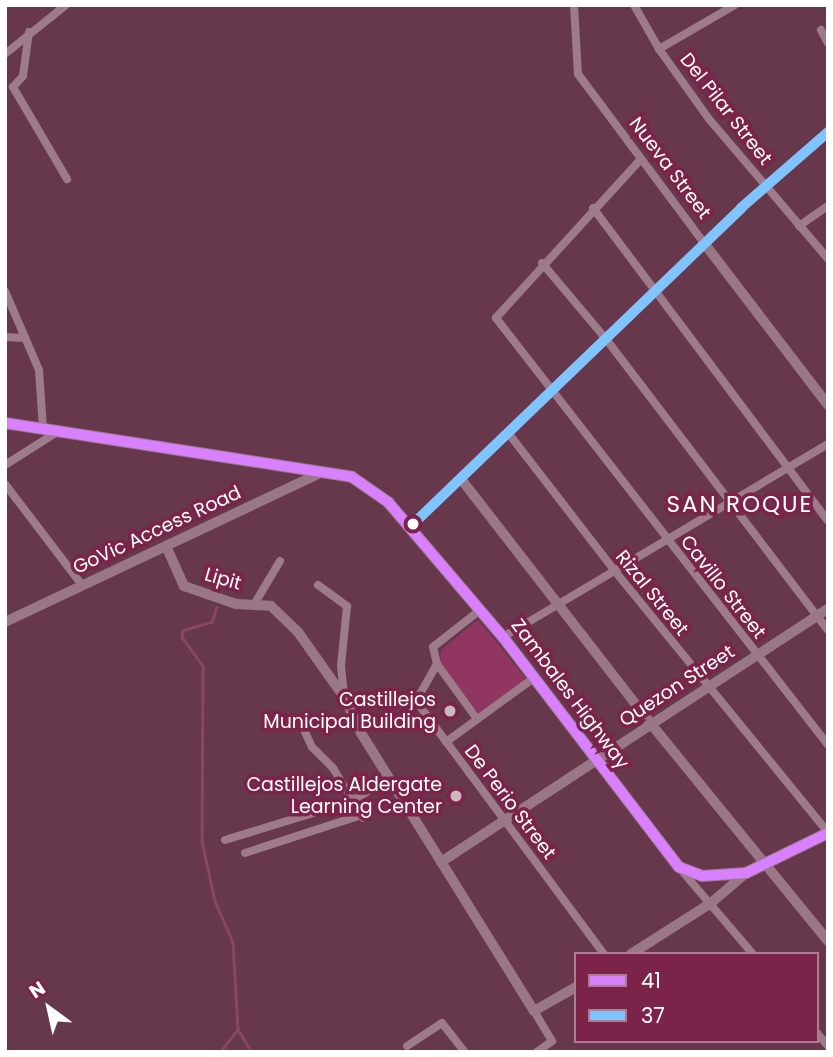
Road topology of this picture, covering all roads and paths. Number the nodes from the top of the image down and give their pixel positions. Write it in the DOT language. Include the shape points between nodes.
graph roads {
  1 [pos="66,5"];
  2 [pos="574,5"];
  3 [pos="634,5"];
  4 [pos="735,5"];
  5 [pos="821,30"];
  6 [pos="29,32"];
  7 [pos="828,43"];
  8 [pos="659,49"];
  9 [pos="5,54"];
  10 [pos="828,132"];
  11 [pos="641,159"];
  12 [pos="67,179"];
  13 [pos="767,187"];
  14 [pos="828,206"];
  15 [pos="593,208"];
  16 [pos="799,226"];
  17 [pos="704,243"];
  18 [pos="828,259"];
  19 [pos="542,263"];
  20 [pos="656,290"];
  21 [pos="5,291"];
  22 [pos="5,337"];
  23 [pos="25,338"];
  24 [pos="606,340"];
  25 [pos="554,391"];
  26 [pos="828,405"];
  27 [pos="5,424"];
  28 [pos="43,429"];
  29 [pos="57,432"];
  30 [pos="509,434"];
  31 [pos="828,444"];
  32 [pos="5,465"];
  33 [pos="789,469"];
  34 [pos="324,471"];
  35 [pos="461,479"];
  36 [pos="5,484"];
  37 [pos="730,504"];
  38 [pos="828,521"];
  39 [pos="410,527"];
  40 [pos="667,540"];
  41 [pos="166,545"];
  42 [pos="280,561"];
  43 [pos="614,570"];
  44 [pos="82,585"];
  45 [pos="318,585"];
  46 [pos="256,603"];
  47 [pos="558,604"];
  48 [pos="828,609"];
  49 [pos="480,610"];
  50 [pos="817,616"];
  51 [pos="5,622"];
  52 [pos="828,630"];
  53 [pos="503,637"];
  54 [pos="756,655"];
  55 [pos="437,664"];
  56 [pos="535,677"];
  57 [pos="708,687"];
  58 [pos="344,697"];
  59 [pos="477,719"];
  60 [pos="651,724"];
  61 [pos="305,732"];
  62 [pos="446,742"];
  63 [pos="828,744"];
  64 [pos="597,760"];
  65 [pos="388,778"];
  66 [pos="352,801"];
  67 [pos="503,821"];
  68 [pos="828,833"];
  69 [pos="225,840"];
  70 [pos="245,853"];
  71 [pos="441,862"];
  72 [pos="765,866"];
  73 [pos="679,867"];
  74 [pos="746,873"];
  75 [pos="711,902"];
  76 [pos="828,942"];
  77 [pos="602,952"];
  78 [pos="634,952"];
  79 [pos="751,952"];
  80 [pos="574,988"];
  81 [pos="534,1012"];
  82 [pos="407,1046"];
  83 [pos="465,1052"];
  84 [pos="537,1052"];
  1 -- 6 [label="street"];
  2 -- 11 [label="street, Nueva Street" via="578,74"];
  3 -- 8 [label="street, Del Pilar Street"];
  4 -- 8 [label="street"];
  5 -- 7 [label="street"];
  6 -- 9 [label="street"];
  6 -- 12 [label="street" via="23,76 13,88"];
  8 -- 13 [label="street, Del Pilar Street" via="709,119"];
  10 -- 13 [label="street"];
  11 -- 15 [label="street, Cavillo Street"];
  11 -- 17 [label="street, Nueva Street"];
  13 -- 16 [label="street, Del Pilar Street"];
  13 -- 17 [label="street"];
  14 -- 16 [label="street"];
  15 -- 19 [label="street, Cavillo Street"];
  15 -- 20 [label="street"];
  16 -- 18 [label="street, Del Pilar Street"];
  17 -- 20 [label="street"];
  17 -- 26 [label="street, Nueva Street"];
  19 -- 24 [label="street"];
  19 -- 25 [label="street, Cavillo Street" via="496,318"];
  20 -- 24 [label="street"];
  20 -- 33 [label="street"];
  21 -- 23 [label="street"];
  22 -- 23 [label="street"];
  23 -- 28 [label="street" via="38,370"];
  24 -- 25 [label="street"];
  24 -- 37 [label="street"];
  25 -- 30 [label="street"];
  25 -- 40 [label="street, Cavillo Street"];
  27 -- 28 [label="main road, Zambales Highway"];
  28 -- 29 [label="main road, Zambales Highway"];
  29 -- 32 [label="street"];
  29 -- 34 [label="main road, Zambales Highway"];
  30 -- 35 [label="street"];
  30 -- 43 [label="street, Rizal Street"];
  31 -- 33 [label="street"];
  33 -- 37 [label="street"];
  33 -- 38 [label="street"];
  34 -- 39 [label="main road, Zambales Highway" via="352,477 373,489"];
  34 -- 41 [label="street, GoVic Access Road"];
  35 -- 39 [label="street"];
  35 -- 47 [label="street"];
  36 -- 44 [label="street"];
  37 -- 40 [label="street"];
  37 -- 50 [label="street"];
  39 -- 49 [label="main road, Zambales Highway"];
  40 -- 43 [label="street"];
  40 -- 54 [label="street, Cavillo Street"];
  41 -- 44 [label="street, GoVic Access Road"];
  41 -- 46 [label="street, Lipit" via="184,586 236,604"];
  42 -- 46 [label="street"];
  43 -- 47 [label="street"];
  43 -- 57 [label="street, Rizal Street"];
  44 -- 51 [label="street, GoVic Access Road"];
  45 -- 58 [label="street" via="346,606 341,666"];
  46 -- 58 [label="street" via="282,615"];
  47 -- 53 [label="street"];
  47 -- 60 [label="street"];
  48 -- 50 [label="street, Quezon Street"];
  49 -- 53 [label="main road, Zambales Highway"];
  49 -- 55 [label="street" via="433,647"];
  50 -- 52 [label="street"];
  50 -- 54 [label="street, Quezon Street"];
  53 -- 56 [label="main road, Zambales Highway"];
  54 -- 57 [label="street, Quezon Street"];
  54 -- 63 [label="street, Cavillo Street"];
  55 -- 59 [label="street"];
  55 -- 62 [label="street, De Perio Street" via="416,701"];
  56 -- 59 [label="street"];
  56 -- 64 [label="main road, Zambales Highway"];
  57 -- 60 [label="street, Quezon Street"];
  57 -- 68 [label="street, Rizal Street"];
  58 -- 65 [label="street"];
  59 -- 62 [label="street"];
  60 -- 64 [label="street, Quezon Street"];
  60 -- 72 [label="street"];
  61 -- 66 [label="street"];
  62 -- 67 [label="street, De Perio Street"];
  64 -- 67 [label="street, Quezon Street"];
  64 -- 73 [label="main road, Zambales Highway"];
  65 -- 66 [label="street"];
  65 -- 71 [label="street"];
  66 -- 69 [label="street"];
  66 -- 70 [label="street" via="362,817"];
  67 -- 71 [label="street, Quezon Street"];
  67 -- 77 [label="street, De Perio Street"];
  68 -- 72 [label="main road"];
  71 -- 81 [label="street"];
  72 -- 74 [label="main road"];
  72 -- 76 [label="street"];
  73 -- 74 [label="main road" via="702,876"];
  73 -- 75 [label="street"];
  74 -- 75 [label="street"];
  75 -- 78 [label="street"];
  75 -- 79 [label="street"];
  80 -- 81 [label="street"];
  81 -- 84 [label="street" via="552,1041"];
  82 -- 83 [label="street" via="442,1023"];
}
